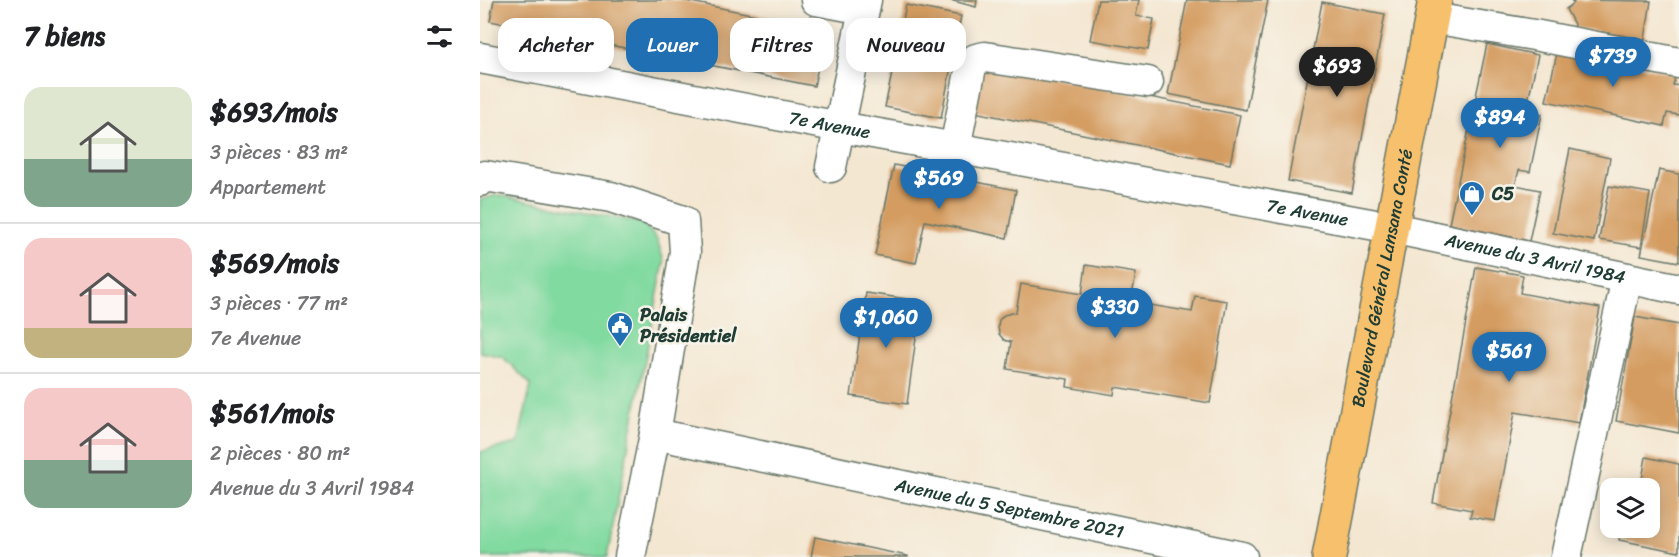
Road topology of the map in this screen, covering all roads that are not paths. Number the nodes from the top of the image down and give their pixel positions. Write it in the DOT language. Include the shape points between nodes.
graph roads {
  1 [pos="816,0"];
  2 [pos="865,4"];
  3 [pos="1434,9"];
  4 [pos="480,58"];
  5 [pos="1679,63"];
  6 [pos="1148,82"];
  7 [pos="840,127"];
  8 [pos="955,148"];
  9 [pos="831,167"];
  10 [pos="480,180"];
  11 [pos="1392,228"];
  12 [pos="1627,278"];
  13 [pos="1679,289"];
  14 [pos="655,434"];
  15 [pos="630,557"];
  16 [pos="1242,557"];
  17 [pos="1329,557"];
  18 [pos="1566,557"];
  1 -- 2 [label="street"];
  2 -- 7 [label="street"];
  3 -- 5 [label="street" via="1524,33"];
  3 -- 11 [label="main road, Boulevard Général Lansana Conté"];
  4 -- 7 [label="street, 7e Avenue"];
  6 -- 8 [label="street" via="985,57 976,59 971,67"];
  7 -- 8 [label="street, 7e Avenue"];
  7 -- 9 [label="street"];
  8 -- 11 [label="street, 7e Avenue"];
  10 -- 14 [label="street" via="485,176 611,197 682,221 685,252"];
  11 -- 12 [label="street, Avenue du 3 Avril 1984"];
  11 -- 17 [label="main road, Boulevard Général Lansana Conté"];
  12 -- 13 [label="street, Avenue du 3 Avril 1984"];
  12 -- 18 [label="street"];
  14 -- 15 [label="street"];
  14 -- 16 [label="street, Avenue du 5 Septembre 2021"];
}
